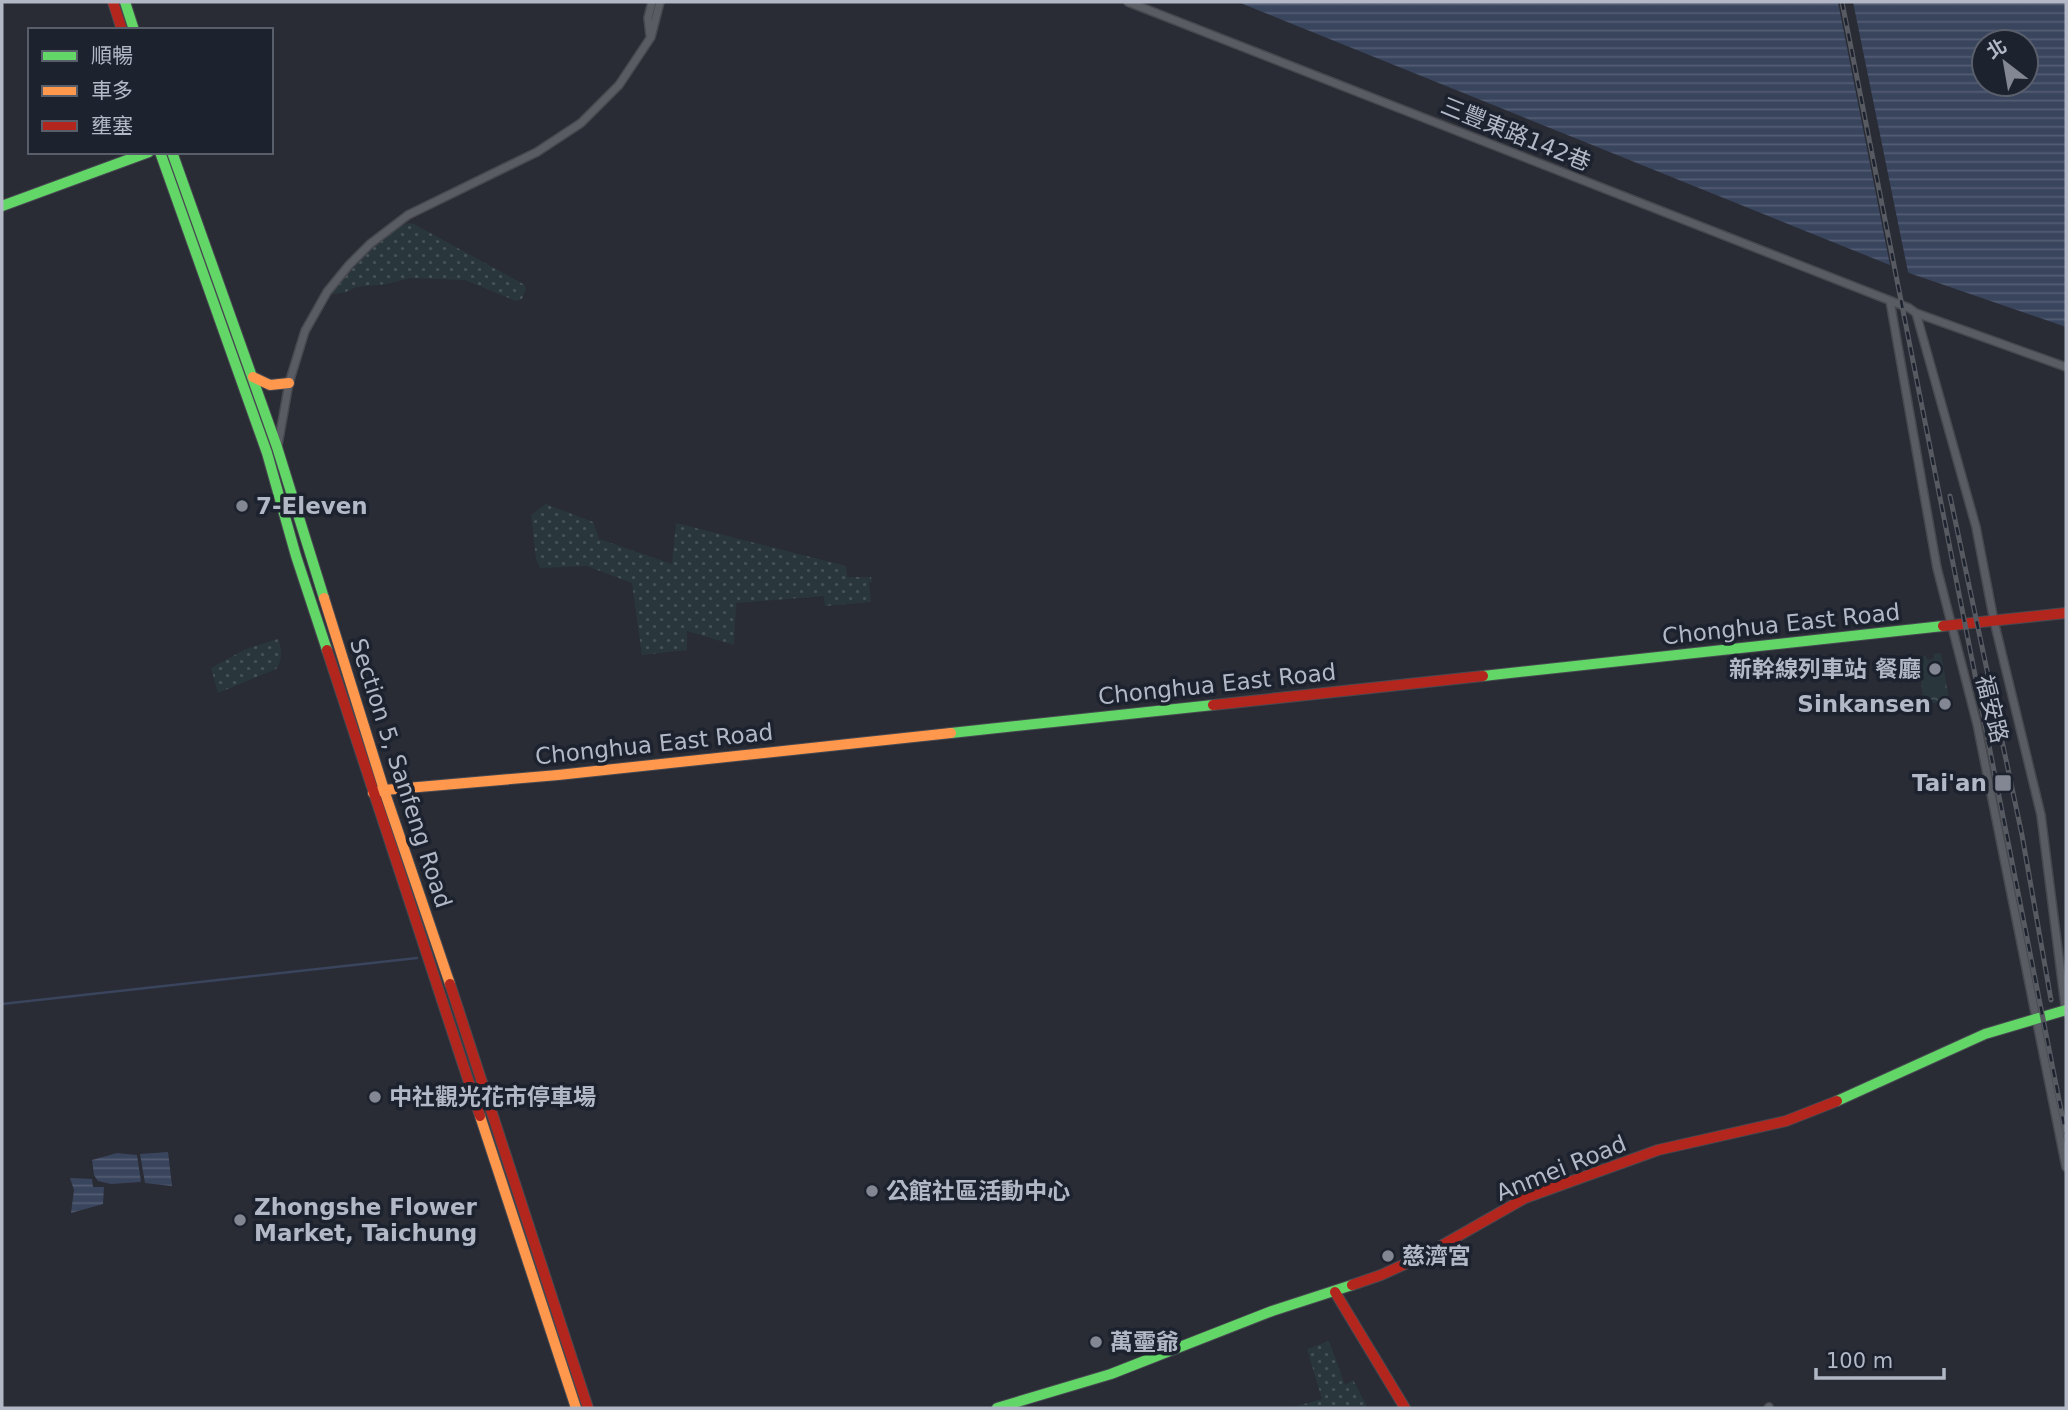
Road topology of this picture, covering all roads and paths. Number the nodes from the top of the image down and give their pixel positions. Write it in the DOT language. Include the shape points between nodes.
graph roads {
  1 [pos="113,2"];
  2 [pos="125,2"];
  3 [pos="652,2"];
  4 [pos="660,2"];
  5 [pos="1128,2"];
  6 [pos="121,28"];
  7 [pos="133,28"];
  8 [pos="651,37"];
  9 [pos="144,154"];
  10 [pos="161,154"];
  11 [pos="173,154"];
  12 [pos="2,206"];
  13 [pos="1890,301"];
  14 [pos="1916,313"];
  15 [pos="2066,367"];
  16 [pos="253,377"];
  17 [pos="289,383"];
  18 [pos="277,447"];
  19 [pos="267,453"];
  20 [pos="2066,613"];
  21 [pos="1994,621"];
  22 [pos="1951,625"];
  23 [pos="384,790"];
  24 [pos="373,793"];
  25 [pos="2066,1011"];
  26 [pos="2036,1020"];
  27 [pos="2065,1154"];
  28 [pos="2066,1167"];
  29 [pos="1335,1292"];
  30 [pos="576,1408"];
  31 [pos="588,1408"];
  32 [pos="997,1408"];
  33 [pos="1405,1408"];
  1 -- 6 [label="street"];
  2 -- 7 [label="street"];
  3 -- 8 [label="street" via="648,18"];
  4 -- 8 [label="street"];
  5 -- 13 [label="street, 三豐東路142巷"];
  8 -- 17 [label="street" via="619,85 581,123 537,152 408,215 363,251 327,292 305,331"];
  9 -- 12 [label="street"];
  10 -- 19 [label="street, Section 5, Sanfeng Road"];
  11 -- 16 [label="street, Section 5, Sanfeng Road"];
  13 -- 14 [label="street, 三豐東路142巷"];
  13 -- 22 [label="street, 福安路"];
  14 -- 15 [label="street, 三豐東路142巷"];
  14 -- 21 [label="street, 福安路" via="1976,527"];
  16 -- 17 [label="street" via="275,386"];
  16 -- 18 [label="street, Section 5, Sanfeng Road"];
  17 -- 18 [label="street"];
  18 -- 19 [label="street"];
  18 -- 23 [label="street, Section 5, Sanfeng Road"];
  19 -- 24 [label="street, Section 5, Sanfeng Road"];
  20 -- 21 [label="street, Chonghua East Road"];
  21 -- 22 [label="street, Chonghua East Road"];
  21 -- 25 [label="street, 福安路" via="2041,815"];
  22 -- 23 [label="street, Chonghua East Road"];
  22 -- 26 [label="street, 福安路" via="1980,737"];
  23 -- 24 [label="street, Chonghua East Road"];
  23 -- 31 [label="street, Section 5, Sanfeng Road"];
  24 -- 30 [label="street, Section 5, Sanfeng Road"];
  25 -- 26 [label="street, Anmei Road"];
  26 -- 27 [label="street, 福安路"];
  26 -- 29 [label="street, Anmei Road" via="1985,1034 1786,1121 1658,1150 1525,1198 1425,1255"];
  27 -- 28 [label="street, 福安路"];
  29 -- 32 [label="street, Anmei Road" via="1272,1311 1111,1374"];
  29 -- 33 [label="street"];
}
